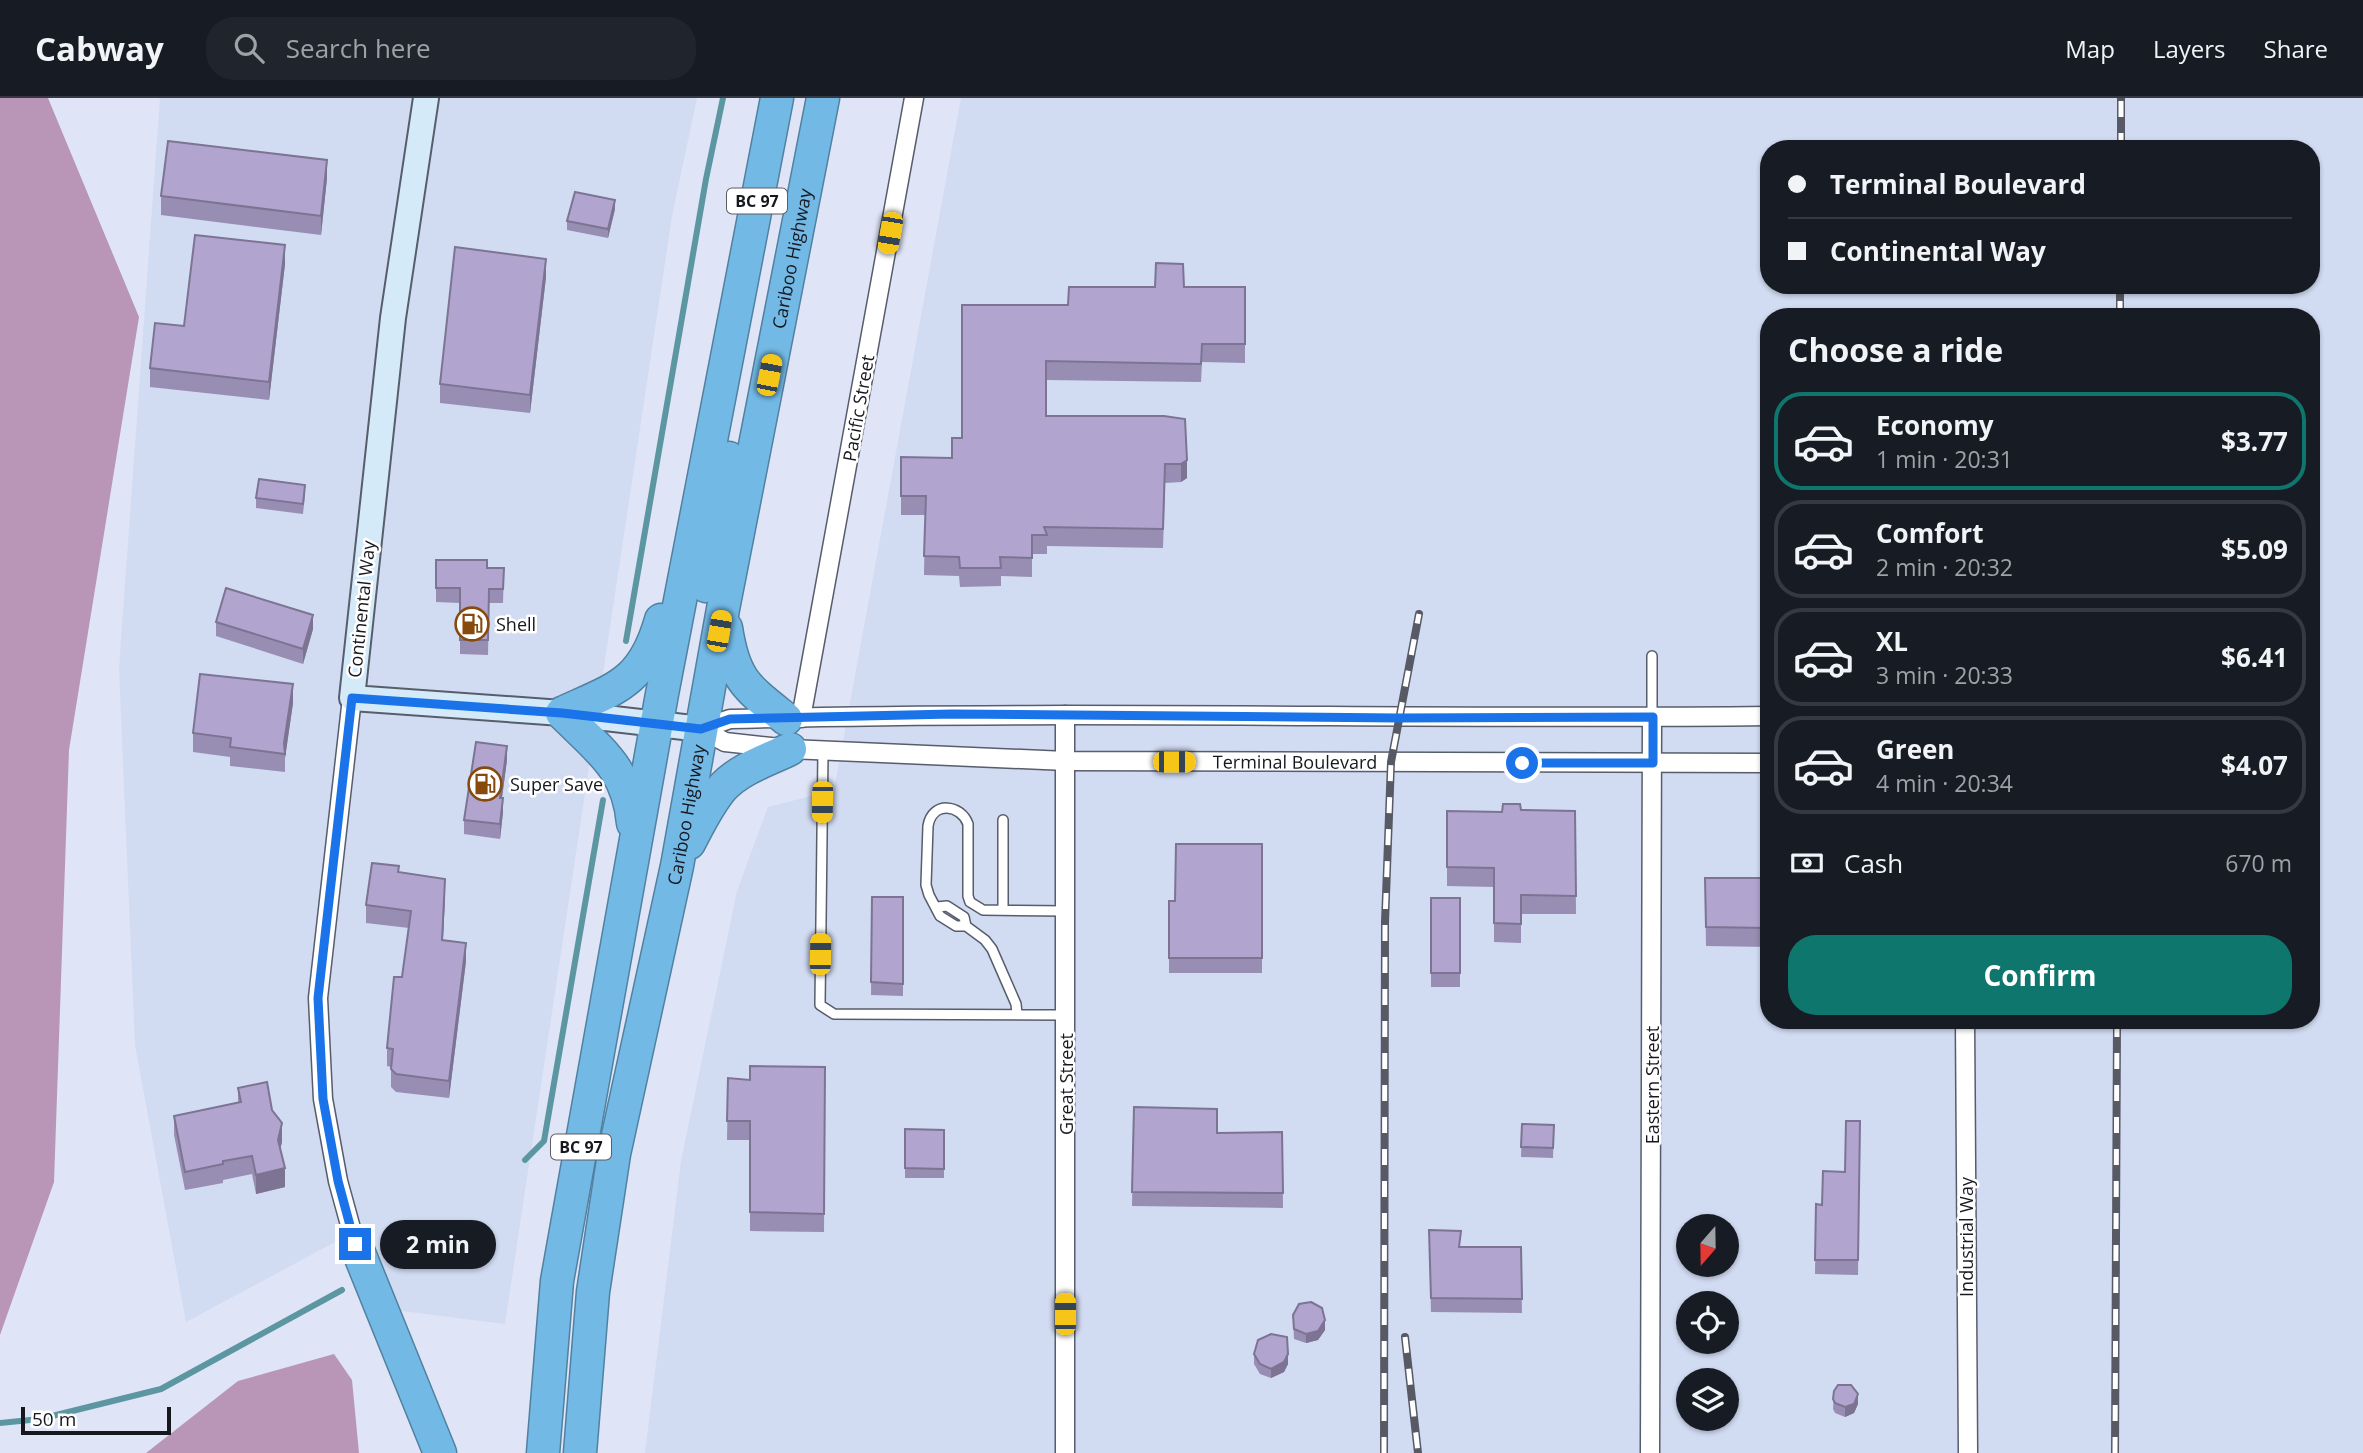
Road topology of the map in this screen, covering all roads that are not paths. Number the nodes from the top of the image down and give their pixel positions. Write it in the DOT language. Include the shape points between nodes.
graph roads {
  1 [pos="426,98"];
  2 [pos="778,98"];
  3 [pos="823,98"];
  4 [pos="914,98"];
  5 [pos="736,304"];
  6 [pos="703,478"];
  7 [pos="723,609"];
  8 [pos="1652,656"];
  9 [pos="352,698"];
  10 [pos="562,713"];
  11 [pos="1065,715"];
  12 [pos="1760,716"];
  13 [pos="1653,717"];
  14 [pos="657,724"];
  15 [pos="701,729"];
  16 [pos="792,729"];
  17 [pos="823,751"];
  18 [pos="1066,761"];
  19 [pos="1653,763"];
  20 [pos="1760,763"];
  21 [pos="1003,820"];
  22 [pos="635,842"];
  23 [pos="677,866"];
  24 [pos="1003,910"];
  25 [pos="1066,911"];
  26 [pos="1017,1014"];
  27 [pos="1066,1015"];
  28 [pos="1965,1029"];
  29 [pos="614,1154"];
  30 [pos="355,1244"];
  31 [pos="440,1453"];
  32 [pos="543,1453"];
  33 [pos="580,1453"];
  34 [pos="1065,1453"];
  35 [pos="1650,1453"];
  36 [pos="1968,1453"];
  1 -- 9 [label="street, Continental Way" via="393,318"];
  2 -- 5 [label="highway, BC 97"];
  3 -- 7 [label="highway, Cariboo Highway / BC 97"];
  4 -- 16 [label="street, Pacific Street"];
  5 -- 6 [label="highway, BC 97"];
  5 -- 15 [label="highway" via="735,421 688,697"];
  6 -- 10 [label="highway" via="648,656 617,688"];
  6 -- 14 [label="highway, BC 97"];
  7 -- 15 [label="highway, Cariboo Highway / BC 97"];
  7 -- 16 [label="highway" via="736,670"];
  8 -- 13 [label="lane"];
  9 -- 10 [label="street, Terminal Boulevard"];
  9 -- 30 [label="street, Continental Way" via="318,998 323,1099"];
  10 -- 14 [label="street, Terminal Boulevard"];
  10 -- 22 [label="highway" via="624,780 631,799"];
  11 -- 13 [label="street, Terminal Boulevard"];
  11 -- 16 [label="street, Terminal Boulevard" via="952,714"];
  11 -- 18 [label="street, Great Street"];
  12 -- 13 [label="street, Terminal Boulevard"];
  13 -- 19 [label="street, Eastern Street"];
  14 -- 15 [label="street, Terminal Boulevard"];
  14 -- 22 [label="highway, BC 97"];
  14 -- 29 [label="highway" via="670,741 672,781 607,1133"];
  15 -- 16 [label="street, Terminal Boulevard" via="730,719"];
  15 -- 16 [label="street, Terminal Boulevard" via="725,742"];
  15 -- 23 [label="highway, Cariboo Highway / BC 97"];
  16 -- 17 [label="street, Terminal Boulevard"];
  16 -- 23 [label="highway" via="723,787"];
  17 -- 18 [label="street, Terminal Boulevard"];
  17 -- 26 [label="lane" via="820,1005 834,1014"];
  18 -- 19 [label="street, Terminal Boulevard"];
  18 -- 25 [label="street, Great Street"];
  19 -- 20 [label="street, Terminal Boulevard"];
  19 -- 35 [label="street, Eastern Street"];
  21 -- 24 [label="lane"];
  22 -- 32 [label="highway, BC 97" via="557,1281"];
  23 -- 29 [label="highway, Cariboo Highway / BC 97"];
  24 -- 25 [label="lane"];
  24 -- 26 [label="lane" via="983,910 970,902 966,817 956,810 933,811 928,826 929,895 940,916 956,926 967,926 992,949"];
  25 -- 27 [label="street, Great Street"];
  26 -- 27 [label="lane"];
  27 -- 34 [label="street, Great Street"];
  28 -- 36 [label="street, Industrial Way"];
  29 -- 33 [label="highway, Cariboo Highway / BC 97" via="593,1292"];
  30 -- 31 [label="highway"];
}
